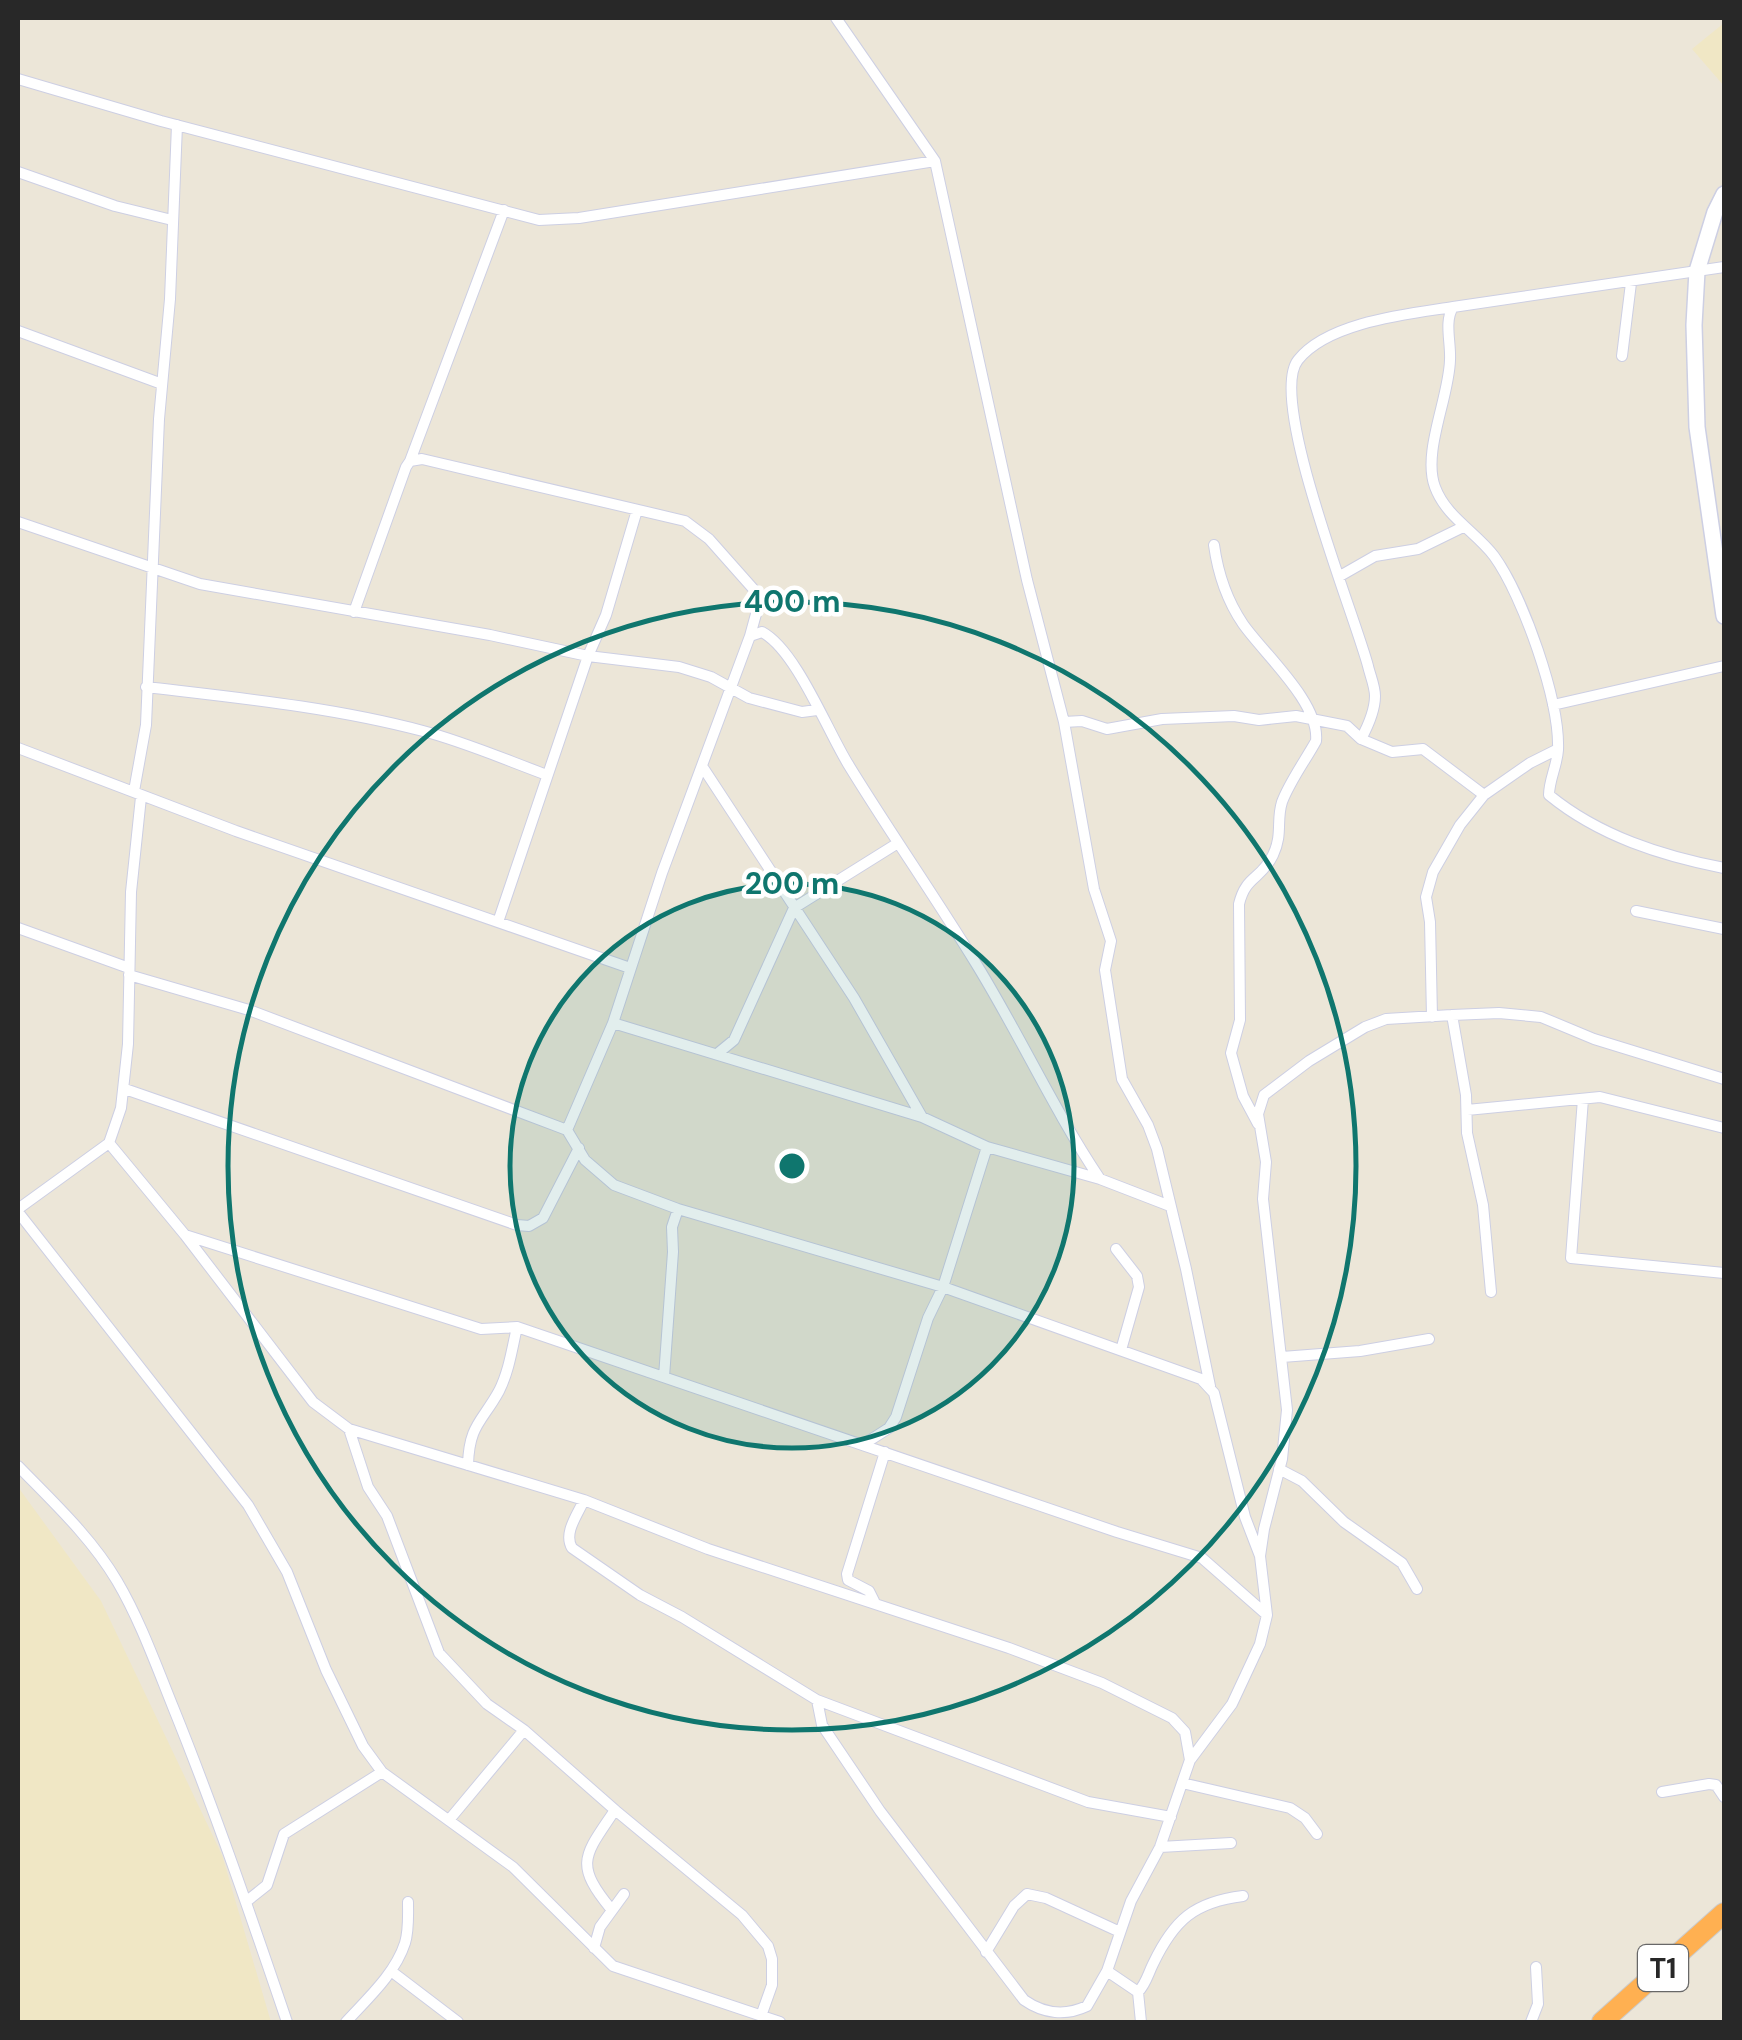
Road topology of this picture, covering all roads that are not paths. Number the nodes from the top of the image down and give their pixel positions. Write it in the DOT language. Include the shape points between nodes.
graph roads {
  1 [pos="836,18"];
  2 [pos="18,79"];
  3 [pos="177,125"];
  4 [pos="935,161"];
  5 [pos="18,172"];
  6 [pos="1724,194"];
  7 [pos="504,210"];
  8 [pos="172,220"];
  9 [pos="1724,267"];
  10 [pos="1697,271"];
  11 [pos="1631,283"];
  12 [pos="1453,307"];
  13 [pos="18,332"];
  14 [pos="1622,356"];
  15 [pos="162,384"];
  16 [pos="410,460"];
  17 [pos="637,510"];
  18 [pos="18,522"];
  19 [pos="1464,527"];
  20 [pos="1724,530"];
  21 [pos="1214,545"];
  22 [pos="1714,545"];
  23 [pos="151,570"];
  24 [pos="1340,576"];
  25 [pos="1724,610"];
  26 [pos="354,612"];
  27 [pos="750,636"];
  28 [pos="588,656"];
  29 [pos="1724,666"];
  30 [pos="732,686"];
  31 [pos="146,687"];
  32 [pos="1553,705"];
  33 [pos="818,710"];
  34 [pos="1314,720"];
  35 [pos="1064,722"];
  36 [pos="1361,738"];
  37 [pos="18,748"];
  38 [pos="1558,750"];
  39 [pos="702,766"];
  40 [pos="547,776"];
  41 [pos="138,794"];
  42 [pos="1484,795"];
  43 [pos="898,843"];
  44 [pos="1724,868"];
  45 [pos="794,908"];
  46 [pos="1636,911"];
  47 [pos="498,922"];
  48 [pos="18,928"];
  49 [pos="1724,929"];
  50 [pos="630,968"];
  51 [pos="129,971"];
  52 [pos="1452,1015"];
  53 [pos="1432,1017"];
  54 [pos="613,1023"];
  55 [pos="717,1054"];
  56 [pos="1724,1078"];
  57 [pos="125,1088"];
  58 [pos="1583,1099"];
  59 [pos="1467,1110"];
  60 [pos="922,1117"];
  61 [pos="1258,1124"];
  62 [pos="1724,1128"];
  63 [pos="567,1130"];
  64 [pos="108,1143"];
  65 [pos="987,1147"];
  66 [pos="579,1148"];
  67 [pos="1100,1179"];
  68 [pos="1170,1206"];
  69 [pos="678,1209"];
  70 [pos="18,1210"];
  71 [pos="185,1235"];
  72 [pos="1116,1249"];
  73 [pos="1724,1273"];
  74 [pos="942,1288"];
  75 [pos="1491,1292"];
  76 [pos="517,1327"];
  77 [pos="1429,1338"];
  78 [pos="1121,1350"];
  79 [pos="1282,1358"];
  80 [pos="664,1377"];
  81 [pos="1210,1386"];
  82 [pos="349,1430"];
  83 [pos="864,1444"];
  84 [pos="885,1452"];
  85 [pos="468,1465"];
  86 [pos="18,1466"];
  87 [pos="1280,1469"];
  88 [pos="584,1500"];
  89 [pos="1260,1556"];
  90 [pos="1417,1588"];
  91 [pos="874,1601"];
  92 [pos="1268,1615"];
  93 [pos="817,1700"];
  94 [pos="524,1730"];
  95 [pos="1190,1760"];
  96 [pos="382,1772"];
  97 [pos="1182,1784"];
  98 [pos="1662,1792"];
  99 [pos="1724,1797"];
  100 [pos="615,1810"];
  101 [pos="1171,1817"];
  102 [pos="449,1820"];
  103 [pos="1317,1834"];
  104 [pos="1231,1842"];
  105 [pos="1160,1847"];
  106 [pos="624,1894"];
  107 [pos="1243,1896"];
  108 [pos="246,1901"];
  109 [pos="408,1902"];
  110 [pos="610,1909"];
  111 [pos="1724,1913"];
  112 [pos="1120,1932"];
  113 [pos="594,1948"];
  114 [pos="986,1952"];
  115 [pos="1536,1967"];
  116 [pos="391,1971"];
  117 [pos="1107,1971"];
  118 [pos="1138,1992"];
  119 [pos="761,2016"];
  120 [pos="287,2022"];
  121 [pos="346,2022"];
  122 [pos="458,2022"];
  123 [pos="780,2022"];
  124 [pos="1142,2022"];
  125 [pos="1532,2022"];
  126 [pos="1602,2022"];
  1 -- 4 [label="street"];
  2 -- 3 [label="street"];
  3 -- 7 [label="street"];
  3 -- 8 [label="street"];
  4 -- 7 [label="street" via="560,220"];
  4 -- 35 [label="street"];
  5 -- 8 [label="street"];
  6 -- 10 [label="street"];
  7 -- 16 [label="street"];
  8 -- 15 [label="street"];
  9 -- 10 [label="street"];
  10 -- 11 [label="street"];
  10 -- 22 [label="street" via="1696,428"];
  11 -- 12 [label="street"];
  11 -- 14 [label="street"];
  12 -- 19 [label="street" via="1430,463 1437,492"];
  12 -- 24 [label="street" via="1369,322 1327,339 1294,366 1293,422"];
  13 -- 15 [label="street"];
  15 -- 23 [label="street"];
  16 -- 17 [label="street" via="444,462"];
  16 -- 26 [label="street"];
  17 -- 27 [label="street" via="685,521 736,566 759,602"];
  17 -- 28 [label="street"];
  18 -- 23 [label="street"];
  19 -- 24 [label="street" via="1418,549 1375,556"];
  19 -- 32 [label="street" via="1496,559 1522,610"];
  20 -- 22 [label="street"];
  21 -- 34 [label="street" via="1229,599"];
  22 -- 25 [label="street"];
  23 -- 26 [label="street"];
  23 -- 31 [label="street"];
  24 -- 36 [label="street" via="1375,694"];
  26 -- 28 [label="street"];
  27 -- 30 [label="street"];
  27 -- 33 [label="street" via="762,632 775,641"];
  28 -- 30 [label="street" via="680,667"];
  28 -- 40 [label="street"];
  29 -- 32 [label="street"];
  30 -- 33 [label="street" via="787,709"];
  30 -- 39 [label="street"];
  31 -- 40 [label="street" via="276,702 409,728"];
  31 -- 41 [label="street"];
  32 -- 38 [label="street"];
  33 -- 43 [label="street"];
  34 -- 35 [label="street" via="1220,716 1107,730"];
  34 -- 36 [label="street" via="1347,726"];
  34 -- 61 [label="street" via="1316,741 1280,806 1273,856 1242,888 1238,904 1240,1020 1231,1053"];
  35 -- 68 [label="street" via="1094,888 1111,942 1105,970 1122,1080 1148,1125"];
  36 -- 42 [label="street" via="1392,752 1423,749"];
  37 -- 41 [label="street"];
  38 -- 42 [label="street"];
  38 -- 44 [label="street" via="1549,795 1562,805 1646,850"];
  39 -- 45 [label="street"];
  39 -- 50 [label="street"];
  40 -- 47 [label="street"];
  41 -- 47 [label="street"];
  41 -- 51 [label="street"];
  42 -- 53 [label="street" via="1426,888"];
  43 -- 45 [label="street"];
  43 -- 67 [label="street"];
  45 -- 55 [label="street" via="734,1040"];
  45 -- 60 [label="street"];
  46 -- 49 [label="street"];
  47 -- 50 [label="street"];
  48 -- 51 [label="street"];
  50 -- 54 [label="street"];
  51 -- 57 [label="street"];
  51 -- 63 [label="street"];
  52 -- 53 [label="street"];
  52 -- 56 [label="street" via="1541,1018"];
  52 -- 59 [label="street"];
  53 -- 61 [label="street" via="1386,1018 1346,1038 1264,1095"];
  54 -- 55 [label="street"];
  54 -- 63 [label="street"];
  55 -- 60 [label="street"];
  57 -- 64 [label="street"];
  57 -- 66 [label="street" via="517,1225 543,1218"];
  58 -- 59 [label="street"];
  58 -- 62 [label="street" via="1609,1098"];
  58 -- 73 [label="street" via="1571,1258"];
  59 -- 75 [label="street"];
  60 -- 65 [label="street"];
  61 -- 79 [label="street"];
  63 -- 66 [label="street"];
  64 -- 70 [label="street"];
  64 -- 71 [label="street"];
  65 -- 67 [label="street"];
  65 -- 74 [label="street"];
  66 -- 69 [label="street" via="605,1179"];
  67 -- 68 [label="street"];
  68 -- 81 [label="street"];
  69 -- 74 [label="street"];
  69 -- 80 [label="street"];
  70 -- 96 [label="street" via="248,1505 287,1572 362,1746"];
  71 -- 76 [label="street" via="482,1329"];
  71 -- 82 [label="street" via="313,1402"];
  72 -- 78 [label="street" via="1139,1287"];
  74 -- 78 [label="street"];
  74 -- 83 [label="street" via="896,1416"];
  76 -- 80 [label="street"];
  76 -- 85 [label="street" via="498,1392 468,1444"];
  77 -- 79 [label="street"];
  78 -- 81 [label="street"];
  79 -- 87 [label="street" via="1287,1410"];
  80 -- 83 [label="street"];
  81 -- 89 [label="street"];
  82 -- 85 [label="street"];
  82 -- 94 [label="street" via="439,1652 487,1704"];
  83 -- 84 [label="street"];
  84 -- 91 [label="street" via="847,1574"];
  84 -- 92 [label="street" via="1189,1552"];
  85 -- 88 [label="street"];
  86 -- 108 [label="street" via="118,1582"];
  87 -- 89 [label="street"];
  87 -- 90 [label="street" via="1402,1562"];
  88 -- 91 [label="street" via="708,1549"];
  88 -- 93 [label="street" via="569,1533 572,1548"];
  89 -- 92 [label="street"];
  91 -- 95 [label="street" via="1136,1698 1185,1732"];
  92 -- 95 [label="street" via="1232,1704"];
  93 -- 101 [label="street" via="1088,1802"];
  93 -- 114 [label="street" via="822,1726"];
  94 -- 100 [label="street"];
  94 -- 102 [label="street"];
  95 -- 97 [label="street"];
  96 -- 102 [label="street"];
  96 -- 108 [label="street" via="284,1834 266,1885"];
  97 -- 101 [label="street"];
  97 -- 103 [label="street" via="1290,1808"];
  98 -- 99 [label="street" via="1709,1784"];
  100 -- 110 [label="street" via="584,1864"];
  100 -- 119 [label="street" via="742,1915 768,1946 774,1974"];
  101 -- 105 [label="street"];
  102 -- 113 [label="street" via="513,1867"];
  104 -- 105 [label="street"];
  105 -- 112 [label="street"];
  106 -- 110 [label="street"];
  107 -- 118 [label="street" via="1201,1905 1176,1923"];
  108 -- 120 [label="street"];
  109 -- 116 [label="street" via="406,1940"];
  110 -- 113 [label="street"];
  111 -- 126 [label="highway, T1"];
  112 -- 114 [label="street" via="1027,1894"];
  112 -- 117 [label="street"];
  113 -- 119 [label="street" via="613,1966"];
  114 -- 117 [label="street" via="1024,2000 1050,2012 1087,2006"];
  115 -- 125 [label="street"];
  116 -- 121 [label="street"];
  116 -- 122 [label="street"];
  117 -- 118 [label="street"];
  118 -- 124 [label="street"];
  119 -- 123 [label="street"];
}
